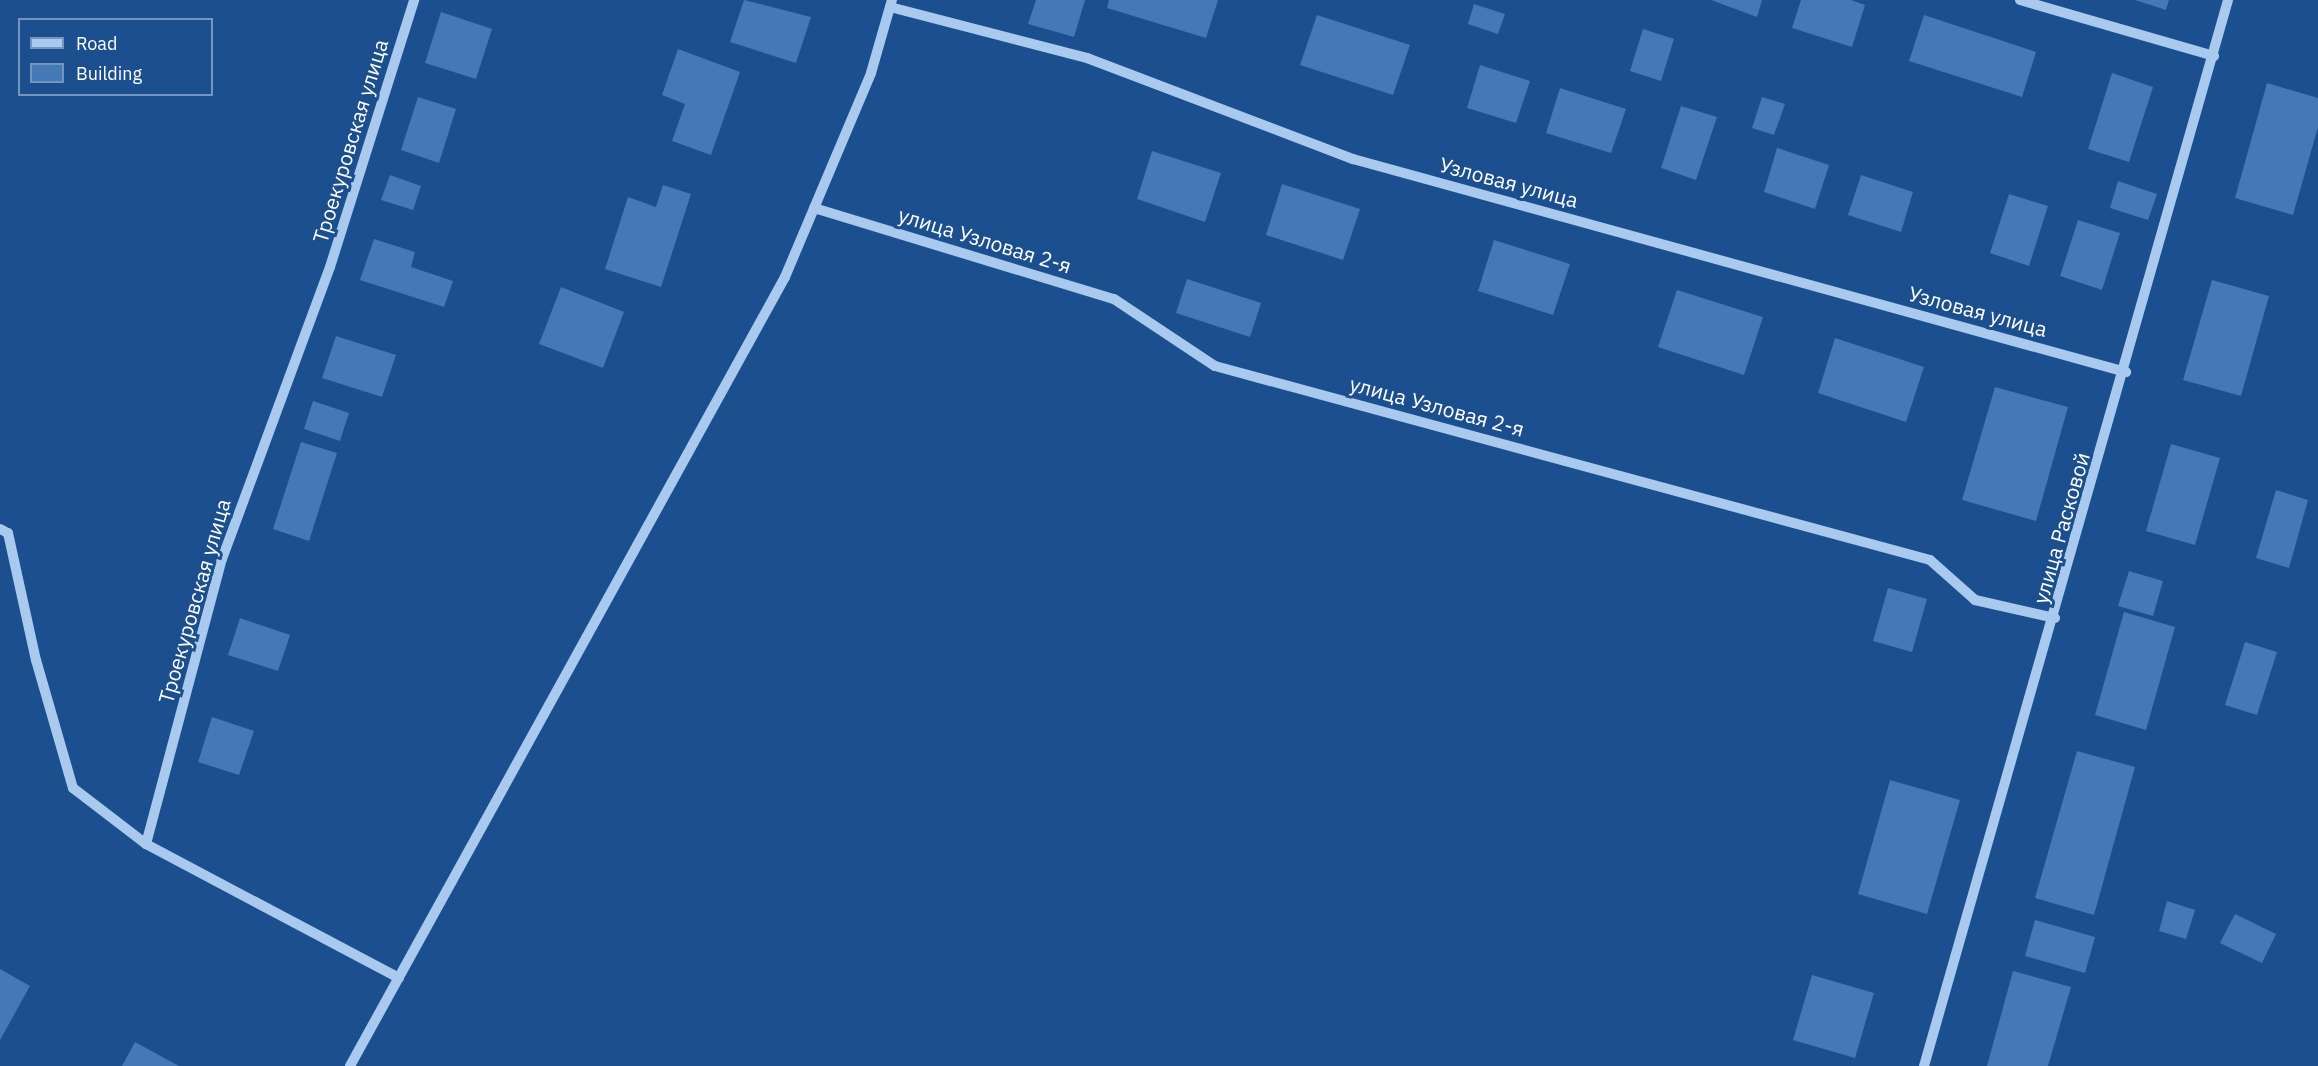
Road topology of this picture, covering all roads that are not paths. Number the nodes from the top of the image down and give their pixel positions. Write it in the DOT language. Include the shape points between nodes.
graph roads {
  1 [pos="414,0"];
  2 [pos="2020,0"];
  3 [pos="2228,0"];
  4 [pos="891,3"];
  5 [pos="2214,56"];
  6 [pos="814,208"];
  7 [pos="2126,372"];
  8 [pos="0,529"];
  9 [pos="2055,618"];
  10 [pos="147,844"];
  11 [pos="399,978"];
  12 [pos="350,1066"];
  13 [pos="1924,1066"];
  1 -- 10 [label="street, Троекуровская улица" via="330,267 222,559"];
  2 -- 5 [label="street"];
  3 -- 5 [label="street, улица Расковой"];
  4 -- 6 [label="street" via="871,73"];
  4 -- 7 [label="street, Узловая улица" via="1087,58 1353,159"];
  5 -- 7 [label="street, улица Расковой"];
  6 -- 9 [label="street, улица Узловая 2-я" via="1114,299 1215,366 1930,560 1975,600"];
  6 -- 11 [label="street" via="785,277"];
  7 -- 9 [label="street, улица Расковой"];
  8 -- 10 [label="street" via="8,533 36,660 73,788"];
  9 -- 13 [label="street, улица Расковой"];
  10 -- 11 [label="street"];
  11 -- 12 [label="street"];
}
